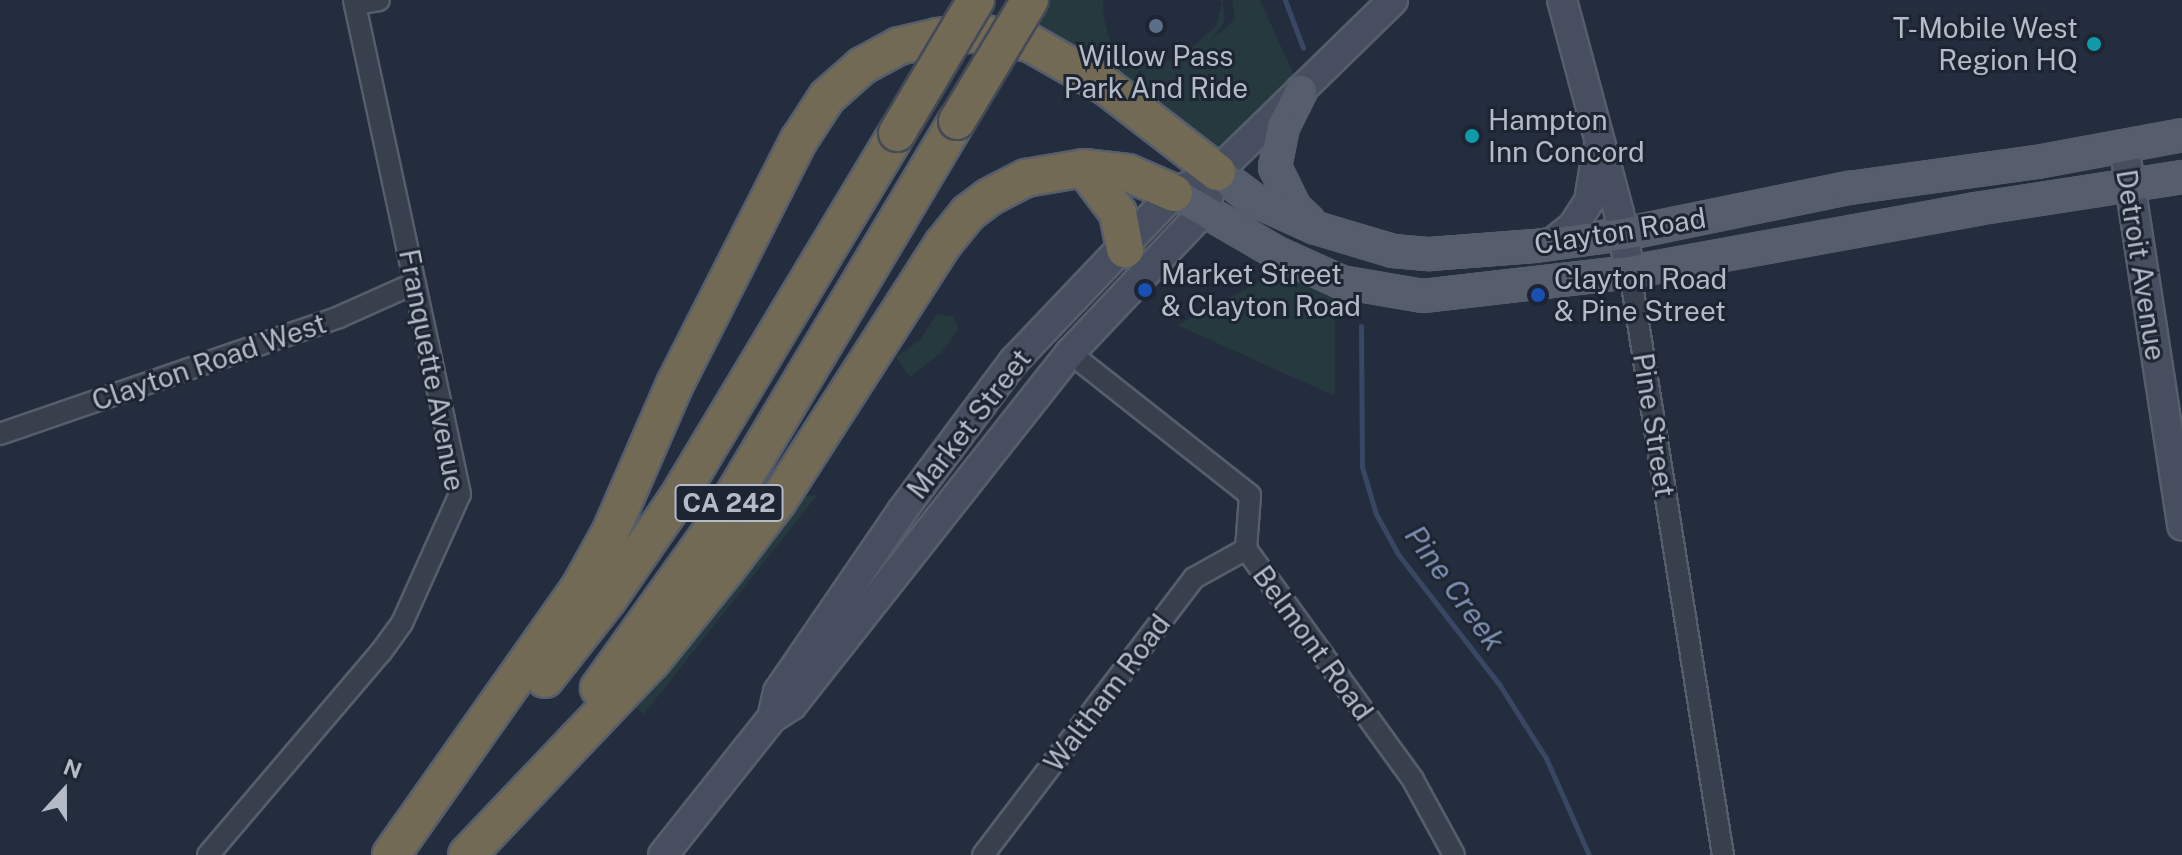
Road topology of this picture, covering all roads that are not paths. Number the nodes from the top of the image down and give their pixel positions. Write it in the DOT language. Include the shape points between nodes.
graph roads {
  1 [pos="379,0"];
  2 [pos="976,0"];
  3 [pos="1030,0"];
  4 [pos="1393,0"];
  5 [pos="1562,0"];
  6 [pos="355,2"];
  7 [pos="1301,91"];
  8 [pos="2182,126"];
  9 [pos="2182,135"];
  10 [pos="1599,139"];
  11 [pos="2118,146"];
  12 [pos="2037,162"];
  13 [pos="1084,168"];
  14 [pos="1217,172"];
  15 [pos="2182,177"];
  16 [pos="2129,186"];
  17 [pos="1188,203"];
  18 [pos="1976,209"];
  19 [pos="1316,228"];
  20 [pos="1624,234"];
  21 [pos="1551,244"];
  22 [pos="1125,249"];
  23 [pos="1630,272"];
  24 [pos="415,283"];
  25 [pos="1070,353"];
  26 [pos="0,434"];
  27 [pos="2182,526"];
  28 [pos="1246,549"];
  29 [pos="772,718"];
  30 [pos="1447,853"];
  31 [pos="208,855"];
  32 [pos="391,855"];
  33 [pos="398,855"];
  34 [pos="460,855"];
  35 [pos="467,855"];
  36 [pos="663,855"];
  37 [pos="984,855"];
  38 [pos="1723,855"];
  1 -- 6 [label="street"];
  2 -- 33 [label="highway, CA 242, bridge" via="677,499 514,719"];
  3 -- 34 [label="highway, CA 242, bridge" via="717,523 557,742"];
  4 -- 7 [label="street, Market Street"];
  5 -- 10 [label="street, Pine Street"];
  6 -- 24 [label="street, Franquette Avenue"];
  7 -- 14 [label="street, Market Street"];
  7 -- 19 [label="main road" via="1283,127 1275,167 1295,208"];
  8 -- 11 [label="main road" via="2152,131"];
  9 -- 11 [label="main road, Clayton Road"];
  10 -- 20 [label="street, Pine Street"];
  10 -- 21 [label="street" via="1589,201 1573,226"];
  11 -- 12 [label="main road, Clayton Road"];
  11 -- 16 [label="street, Detroit Avenue"];
  12 -- 18 [label="main road, Clayton Road" via="2022,179"];
  12 -- 20 [label="main road, Clayton Road" via="1849,188"];
  13 -- 17 [label="highway" via="1128,173"];
  13 -- 22 [label="highway" via="1118,213"];
  13 -- 35 [label="highway" via="1026,178 968,213 778,501 727,568 652,661"];
  14 -- 17 [label="street, Market Street"];
  14 -- 19 [label="main road, Clayton Road" via="1254,200"];
  14 -- 32 [label="highway" via="1107,87 1030,43 980,33 937,37 899,46 862,66 827,97 799,140 675,384 611,531 580,587"];
  15 -- 16 [label="main road, Clayton Road"];
  16 -- 18 [label="main road, Clayton Road"];
  16 -- 27 [label="street, Detroit Avenue"];
  17 -- 22 [label="street, Market Street"];
  17 -- 23 [label="main road, Clayton Road" via="1341,282 1423,296"];
  17 -- 25 [label="street, Market Street"];
  18 -- 23 [label="main road, Clayton Road"];
  19 -- 21 [label="main road, Clayton Road" via="1393,251 1430,254"];
  20 -- 21 [label="main road, Clayton Road"];
  20 -- 23 [label="street, Pine Street"];
  22 -- 29 [label="street, Market Street" via="1013,362 778,692"];
  23 -- 38 [label="street, Pine Street"];
  24 -- 26 [label="street, Clayton Road West" via="339,317"];
  24 -- 31 [label="street, Franquette Avenue" via="460,486 458,505 402,623 372,665"];
  25 -- 28 [label="street, Belmont Road" via="1250,495"];
  25 -- 29 [label="street, Market Street" via="792,705"];
  28 -- 30 [label="street, Belmont Road" via="1413,780"];
  28 -- 37 [label="street, Waltham Road" via="1194,578"];
  29 -- 36 [label="street, Market Street"];
}
